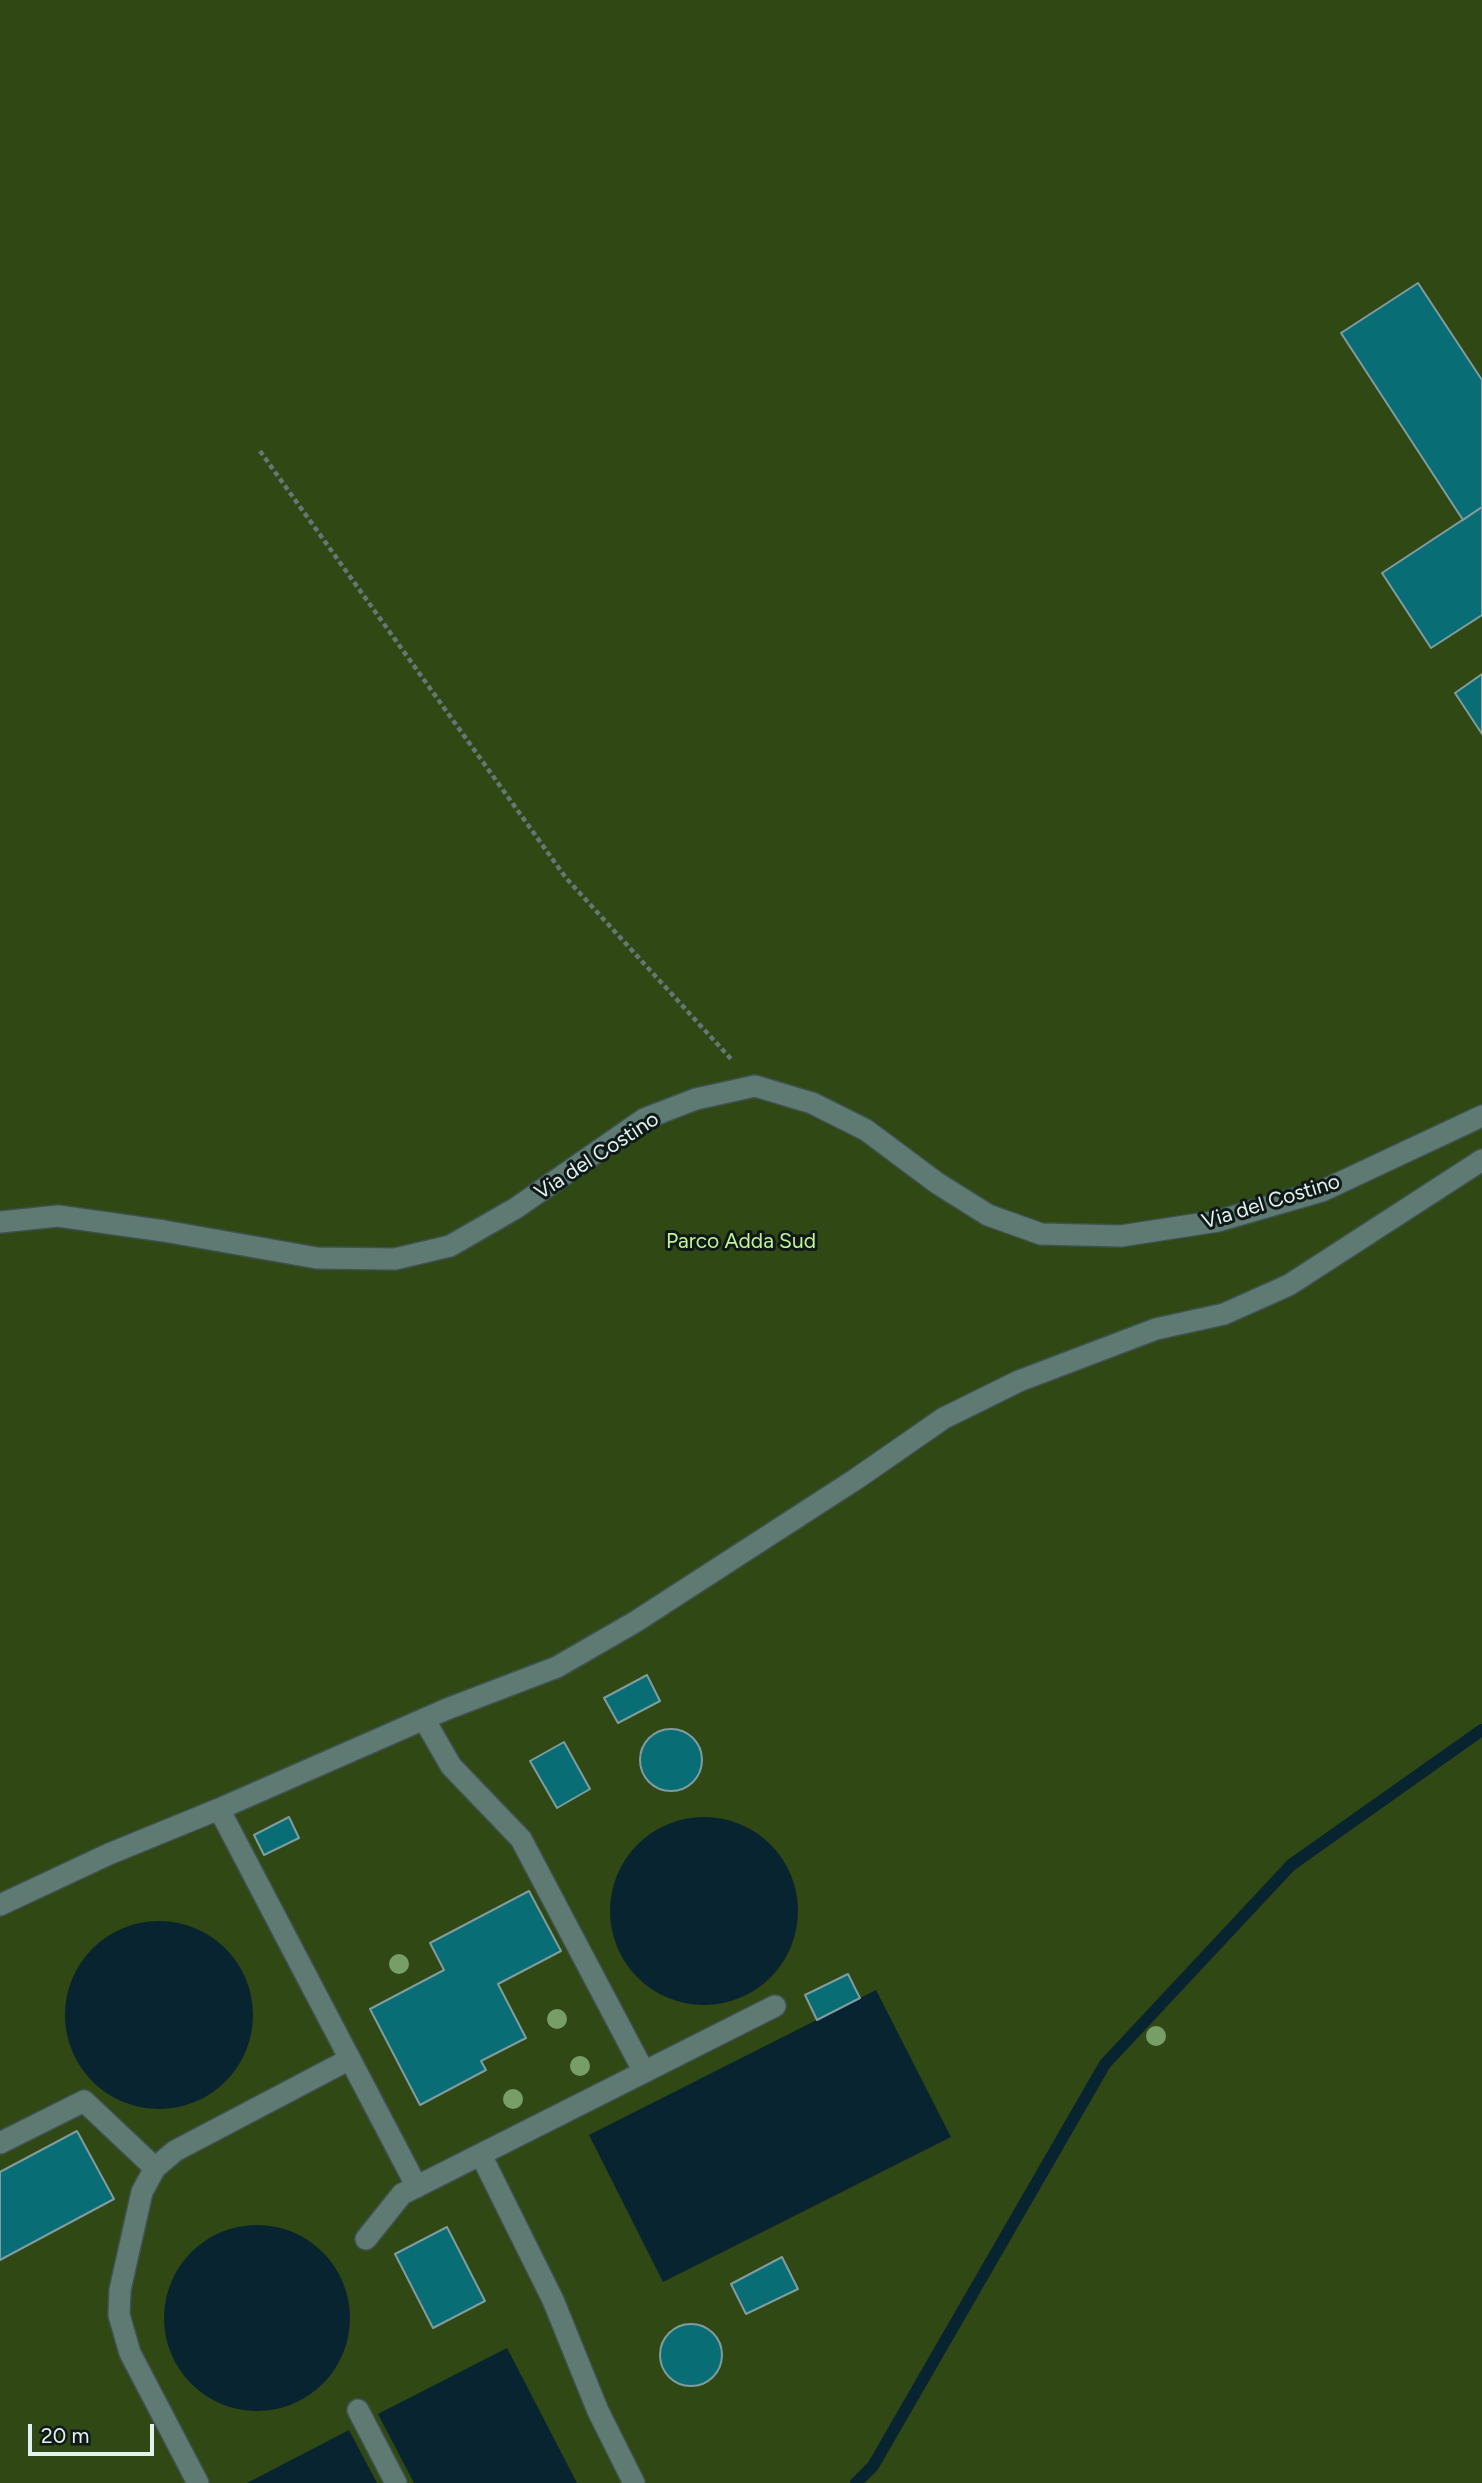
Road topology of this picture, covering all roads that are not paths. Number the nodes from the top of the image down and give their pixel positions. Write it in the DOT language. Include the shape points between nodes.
graph roads {
  1 [pos="1482,1116"];
  2 [pos="1482,1160"];
  3 [pos="0,1222"];
  4 [pos="424,1719"];
  5 [pos="219,1810"];
  6 [pos="0,1905"];
  7 [pos="775,2006"];
  8 [pos="351,2059"];
  9 [pos="644,2073"];
  10 [pos="0,2143"];
  11 [pos="481,2155"];
  12 [pos="155,2168"];
  13 [pos="417,2187"];
  14 [pos="366,2239"];
  15 [pos="358,2410"];
  16 [pos="198,2483"];
  17 [pos="396,2483"];
  18 [pos="634,2483"];
  1 -- 3 [label="street, Via del Costino" via="1322,1191 1219,1221 1121,1236 1041,1234 988,1214 866,1130 812,1103 755,1086 696,1099 645,1119 516,1209 450,1246 395,1259 317,1258 58,1216"];
  2 -- 4 [label="street" via="1289,1285 1224,1314 1156,1329 1019,1381 944,1418 569,1661"];
  4 -- 5 [label="street"];
  4 -- 9 [label="street" via="451,1766 521,1839"];
  5 -- 6 [label="street"];
  5 -- 8 [label="street"];
  7 -- 9 [label="street"];
  8 -- 12 [label="street" via="175,2151"];
  8 -- 13 [label="street"];
  9 -- 11 [label="street"];
  10 -- 12 [label="street" via="84,2101"];
  11 -- 13 [label="street"];
  11 -- 18 [label="street" via="553,2300 598,2411"];
  12 -- 16 [label="street" via="142,2192 120,2290 119,2315 130,2353"];
  13 -- 14 [label="street" via="402,2194"];
  15 -- 17 [label="street"];
}
